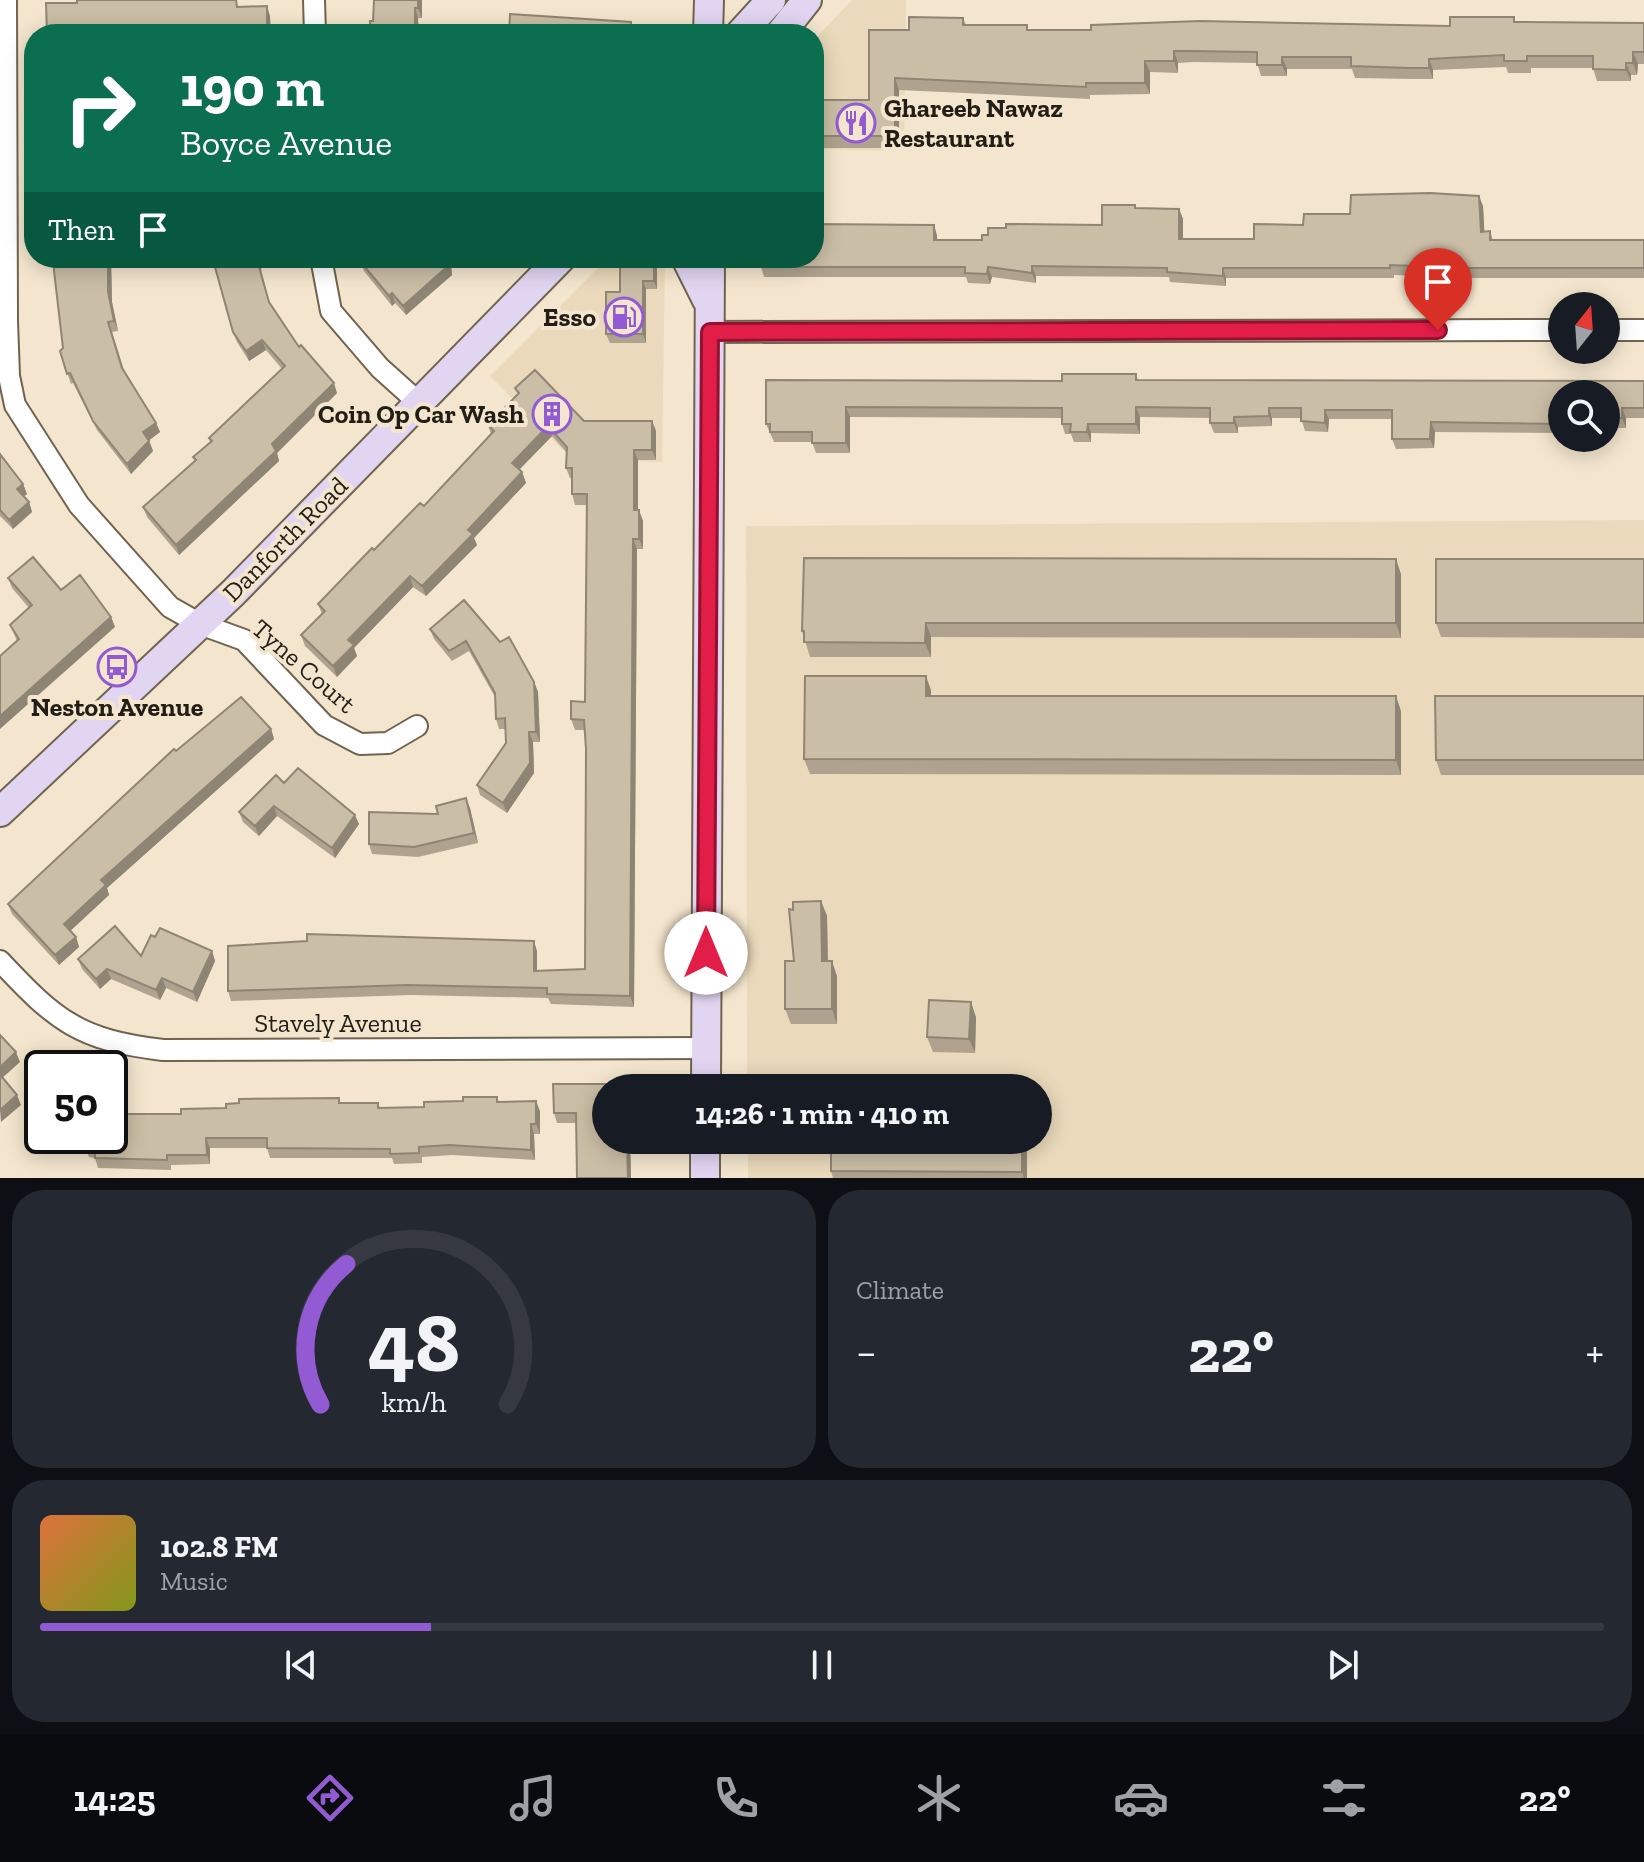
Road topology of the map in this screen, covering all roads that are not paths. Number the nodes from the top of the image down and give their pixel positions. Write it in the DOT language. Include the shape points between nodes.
graph roads {
  1 [pos="6,0"];
  2 [pos="314,0"];
  3 [pos="709,0"];
  4 [pos="771,0"];
  5 [pos="807,0"];
  6 [pos="315,24"];
  7 [pos="708,24"];
  8 [pos="749,24"];
  9 [pos="788,24"];
  10 [pos="323,268"];
  11 [pos="551,268"];
  12 [pos="690,268"];
  13 [pos="710,268"];
  14 [pos="710,319"];
  15 [pos="1548,330"];
  16 [pos="1620,330"];
  17 [pos="1644,330"];
  18 [pos="419,403"];
  19 [pos="8,408"];
  20 [pos="200,624"];
  21 [pos="417,726"];
  22 [pos="0,812"];
  23 [pos="0,961"];
  24 [pos="706,1048"];
  25 [pos="706,1074"];
  26 [pos="705,1154"];
  27 [pos="705,1178"];
  1 -- 19 [label="street"];
  2 -- 6 [label="street"];
  3 -- 7 [label="main road"];
  4 -- 8 [label="main road"];
  5 -- 9 [label="main road"];
  10 -- 18 [label="street" via="331,311"];
  11 -- 18 [label="main road, Danforth Road"];
  12 -- 14 [label="main road"];
  13 -- 14 [label="main road"];
  14 -- 15 [label="street"];
  14 -- 24 [label="main road"];
  16 -- 17 [label="street"];
  18 -- 20 [label="main road, Danforth Road"];
  19 -- 20 [label="street" via="79,505 170,607"];
  20 -- 21 [label="street, Tyne Court" via="244,640 324,725 360,744 388,743"];
  20 -- 22 [label="main road, Danforth Road"];
  23 -- 24 [label="street, Stavely Avenue" via="43,1008 70,1026 135,1047"];
  24 -- 25 [label="main road"];
  26 -- 27 [label="main road"];
}
